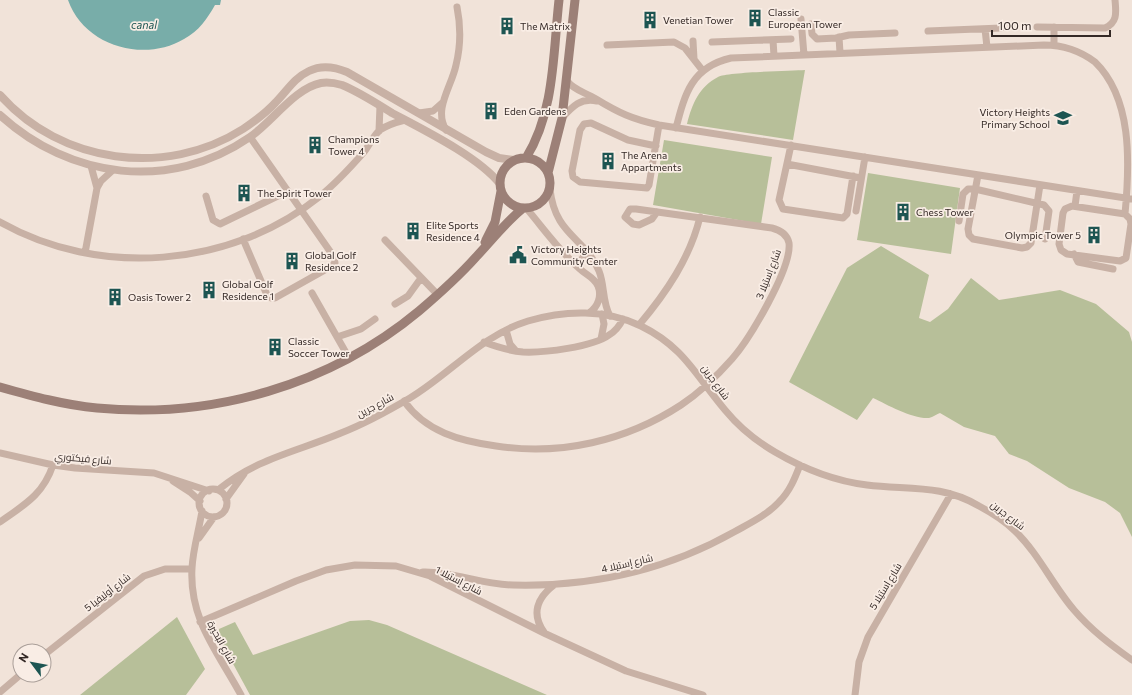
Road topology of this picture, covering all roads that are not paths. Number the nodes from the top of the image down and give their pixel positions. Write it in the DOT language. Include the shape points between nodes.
graph roads {
  1 [pos="559,0"];
  2 [pos="576,0"];
  3 [pos="1115,0"];
  4 [pos="457,7"];
  5 [pos="801,20"];
  6 [pos="811,24"];
  7 [pos="1001,28"];
  8 [pos="1037,28"];
  9 [pos="1054,28"];
  10 [pos="985,29"];
  11 [pos="928,31"];
  12 [pos="895,33"];
  13 [pos="839,37"];
  14 [pos="773,40"];
  15 [pos="791,40"];
  16 [pos="692,41"];
  17 [pos="712,42"];
  18 [pos="607,45"];
  19 [pos="1054,45"];
  20 [pos="987,47"];
  21 [pos="840,53"];
  22 [pos="804,55"];
  23 [pos="774,56"];
  24 [pos="694,60"];
  25 [pos="703,71"];
  26 [pos="567,81"];
  27 [pos="0,95"];
  28 [pos="443,102"];
  29 [pos="601,103"];
  30 [pos="380,106"];
  31 [pos="419,113"];
  32 [pos="0,115"];
  33 [pos="562,118"];
  34 [pos="405,120"];
  35 [pos="659,125"];
  36 [pos="676,128"];
  37 [pos="446,130"];
  38 [pos="380,131"];
  39 [pos="250,137"];
  40 [pos="791,145"];
  41 [pos="656,146"];
  42 [pos="526,158"];
  43 [pos="865,158"];
  44 [pos="514,160"];
  45 [pos="787,164"];
  46 [pos="91,166"];
  47 [pos="113,170"];
  48 [pos="548,173"];
  49 [pos="978,175"];
  50 [pos="853,176"];
  51 [pos="862,178"];
  52 [pos="1040,185"];
  53 [pos="500,187"];
  54 [pos="97,188"];
  55 [pos="550,189"];
  56 [pos="976,189"];
  57 [pos="288,191"];
  58 [pos="1077,191"];
  59 [pos="206,196"];
  60 [pos="1129,199"];
  61 [pos="1037,202"];
  62 [pos="1075,206"];
  63 [pos="525,209"];
  64 [pos="301,210"];
  65 [pos="856,211"];
  66 [pos="657,212"];
  67 [pos="1125,214"];
  68 [pos="700,217"];
  69 [pos="958,221"];
  70 [pos="0,222"];
  71 [pos="243,239"];
  72 [pos="1045,239"];
  73 [pos="385,240"];
  74 [pos="586,252"];
  75 [pos="84,253"];
  76 [pos="1074,254"];
  77 [pos="476,257"];
  78 [pos="574,264"];
  79 [pos="1113,269"];
  80 [pos="421,278"];
  81 [pos="312,293"];
  82 [pos="438,295"];
  83 [pos="395,304"];
  84 [pos="589,313"];
  85 [pos="602,314"];
  86 [pos="610,316"];
  87 [pos="375,319"];
  88 [pos="623,319"];
  89 [pos="639,325"];
  90 [pos="506,330"];
  91 [pos="337,337"];
  92 [pos="601,339"];
  93 [pos="484,342"];
  94 [pos="516,351"];
  95 [pos="349,358"];
  96 [pos="706,384"];
  97 [pos="0,386"];
  98 [pos="404,401"];
  99 [pos="0,453"];
  100 [pos="53,465"];
  101 [pos="800,465"];
  102 [pos="248,469"];
  103 [pos="164,476"];
  104 [pos="209,490"];
  105 [pos="218,490"];
  106 [pos="951,494"];
  107 [pos="226,499"];
  108 [pos="200,501"];
  109 [pos="202,511"];
  110 [pos="214,517"];
  111 [pos="0,522"];
  112 [pos="194,548"];
  113 [pos="192,569"];
  114 [pos="421,572"];
  115 [pos="554,585"];
  116 [pos="200,622"];
  117 [pos="546,634"];
  118 [pos="52,650"];
  119 [pos="1132,660"];
  120 [pos="12,682"];
  121 [pos="0,692"];
  122 [pos="241,695"];
  123 [pos="703,695"];
  124 [pos="855,695"];
  1 -- 42 [label="main road" via="547,106 541,129"];
  2 -- 26 [label="main road"];
  3 -- 9 [label="street" via="1116,17 1108,26"];
  4 -- 28 [label="street" via="460,21 459,51 453,78"];
  5 -- 22 [label="street"];
  6 -- 13 [label="street" via="815,38"];
  7 -- 10 [label="street"];
  8 -- 9 [label="street"];
  9 -- 19 [label="street"];
  10 -- 11 [label="street"];
  10 -- 20 [label="street"];
  12 -- 13 [label="street"];
  13 -- 21 [label="street"];
  14 -- 15 [label="street"];
  14 -- 17 [label="street"];
  14 -- 23 [label="street"];
  16 -- 24 [label="street"];
  18 -- 24 [label="street" via="674,42 684,48"];
  19 -- 20 [label="street"];
  19 -- 60 [label="street" via="1078,51 1090,58 1113,79 1121,92 1131,122"];
  20 -- 21 [label="street"];
  21 -- 22 [label="street"];
  22 -- 23 [label="street"];
  23 -- 25 [label="street" via="731,58"];
  24 -- 25 [label="street"];
  25 -- 36 [label="street" via="687,91"];
  26 -- 29 [label="street" via="578,91"];
  26 -- 33 [label="main road"];
  27 -- 31 [label="street" via="35,126 69,144 104,155 140,159 182,154 211,146 227,138 268,110 296,79 318,68 330,67 347,72"];
  28 -- 31 [label="street" via="433,111"];
  28 -- 37 [label="street" via="441,116"];
  29 -- 33 [label="street" via="589,100 576,103"];
  29 -- 35 [label="street" via="623,115"];
  30 -- 34 [label="street"];
  30 -- 38 [label="street"];
  30 -- 39 [label="street" via="341,85 321,83 301,92"];
  31 -- 37 [label="street"];
  32 -- 46 [label="street" via="30,139 49,150"];
  33 -- 48 [label="main road"];
  34 -- 38 [label="street"];
  34 -- 53 [label="street" via="480,164"];
  35 -- 36 [label="street"];
  35 -- 41 [label="street"];
  36 -- 40 [label="street"];
  37 -- 44 [label="street" via="493,155"];
  38 -- 64 [label="street" via="335,183"];
  39 -- 47 [label="street" via="211,158 178,169 145,173"];
  39 -- 57 [label="street"];
  40 -- 43 [label="street"];
  40 -- 45 [label="street"];
  41 -- 41 [label="street" via="628,140 591,123 584,124 580,130 573,177 580,182 645,188 649,185"];
  42 -- 44 [label="main road"];
  42 -- 48 [label="main road" via="540,162"];
  43 -- 49 [label="street"];
  43 -- 51 [label="street"];
  44 -- 53 [label="main road" via="504,170"];
  45 -- 50 [label="street"];
  45 -- 50 [label="street" via="779,200 780,206 786,210 844,218 847,214"];
  46 -- 47 [label="street"];
  46 -- 54 [label="street"];
  47 -- 54 [label="street"];
  48 -- 55 [label="main road"];
  49 -- 52 [label="street"];
  49 -- 56 [label="street"];
  50 -- 51 [label="street"];
  51 -- 65 [label="street"];
  52 -- 58 [label="street"];
  52 -- 61 [label="street"];
  53 -- 63 [label="main road" via="509,203"];
  53 -- 77 [label="main road" via="495,222"];
  54 -- 75 [label="street"];
  55 -- 63 [label="main road" via="539,204"];
  55 -- 74 [label="street" via="551,203 556,216"];
  56 -- 61 [label="street"];
  56 -- 61 [label="street" via="968,232 973,239 1028,247 1031,243"];
  56 -- 69 [label="street" via="968,189 963,194"];
  57 -- 59 [label="street" via="220,224 212,220"];
  57 -- 64 [label="street"];
  58 -- 60 [label="street"];
  58 -- 62 [label="street"];
  60 -- 67 [label="street"];
  61 -- 72 [label="street" via="1049,211"];
  62 -- 67 [label="street"];
  62 -- 76 [label="street" via="1067,207 1064,211 1060,244 1064,252"];
  63 -- 77 [label="main road" via="505,224"];
  63 -- 78 [label="street"];
  64 -- 71 [label="street"];
  64 -- 71 [label="street" via="334,257 335,263 275,298 267,294"];
  66 -- 68 [label="street, شارع إستيلا 3"];
  67 -- 76 [label="street" via="1131,224 1124,260"];
  68 -- 89 [label="street" via="683,262 662,296"];
  68 -- 96 [label="street, شارع إستيلا 3" via="777,229 785,235 789,244 778,280 759,320 733,358"];
  70 -- 75 [label="street" via="32,237"];
  71 -- 75 [label="street" via="201,251 158,258 109,258"];
  73 -- 80 [label="street"];
  74 -- 78 [label="street" via="582,259"];
  74 -- 86 [label="street" via="599,271"];
  76 -- 79 [label="street" via="1078,262"];
  77 -- 82 [label="main road"];
  78 -- 84 [label="street" via="598,286 597,305"];
  80 -- 82 [label="street"];
  80 -- 83 [label="street" via="408,296"];
  81 -- 91 [label="street"];
  82 -- 95 [label="main road" via="397,328"];
  84 -- 85 [label="street, شارع جرين"];
  84 -- 90 [label="street, شارع جرين" via="551,316"];
  85 -- 86 [label="street, شارع جرين"];
  85 -- 92 [label="street" via="604,324"];
  86 -- 88 [label="street, شارع جرين"];
  87 -- 91 [label="street" via="361,329"];
  88 -- 89 [label="street, شارع جرين"];
  88 -- 92 [label="street" via="614,331"];
  89 -- 96 [label="street, شارع جرين" via="665,340 679,352"];
  90 -- 93 [label="street, شارع جرين"];
  90 -- 94 [label="street" via="508,339"];
  91 -- 95 [label="street"];
  92 -- 94 [label="street" via="547,351"];
  93 -- 94 [label="street"];
  93 -- 98 [label="street, شارع جرين"];
  95 -- 97 [label="main road" via="303,380 257,395 223,403 163,410 90,407 32,396"];
  96 -- 98 [label="street" via="680,405 650,422 607,439 560,448 506,448 452,436 421,421"];
  96 -- 101 [label="street, شارع جرين" via="725,411 747,432 766,447"];
  98 -- 102 [label="street, شارع جرين" via="343,433 269,458"];
  99 -- 100 [label="street, شارع فيكتوري"];
  100 -- 103 [label="street, شارع فيكتوري" via="147,472"];
  100 -- 111 [label="street" via="45,484 36,496"];
  101 -- 106 [label="street, شارع جرين" via="830,478 847,482 870,486 918,487"];
  101 -- 115 [label="street, شارع إستيلا 4" via="787,493 772,509 709,546 647,570 589,582"];
  102 -- 105 [label="street, شارع جرين"];
  102 -- 107 [label="street, شارع جرين"];
  103 -- 104 [label="street, شارع فيكتوري"];
  103 -- 108 [label="street, شارع فيكتوري"];
  104 -- 105 [label="street"];
  104 -- 108 [label="street"];
  105 -- 107 [label="street"];
  106 -- 119 [label="street, شارع جرين" via="978,505 1016,532 1073,610 1094,631"];
  106 -- 124 [label="street, شارع إستيلا 5" via="868,637 860,662"];
  107 -- 110 [label="street" via="227,504 223,513"];
  108 -- 109 [label="street"];
  109 -- 110 [label="street"];
  109 -- 112 [label="street, شارع البحيرة"];
  110 -- 112 [label="street, شارع البحيرة"];
  112 -- 113 [label="street, شارع البحيرة"];
  113 -- 116 [label="street, شارع البحيرة" via="194,605"];
  113 -- 118 [label="street, شارع أوليفيا 5" via="165,569 144,576"];
  114 -- 115 [label="street, شارع إستيلا 4" via="442,573 498,584"];
  114 -- 116 [label="street, شارع إستيلا 1" via="384,564 340,567 296,581"];
  114 -- 117 [label="street, شارع إستيلا 1"];
  115 -- 117 [label="street" via="543,594 537,606 537,620"];
  116 -- 122 [label="street, شارع البحيرة"];
  117 -- 123 [label="street, شارع إستيلا 1" via="626,671"];
  120 -- 121 [label="street"];
}
